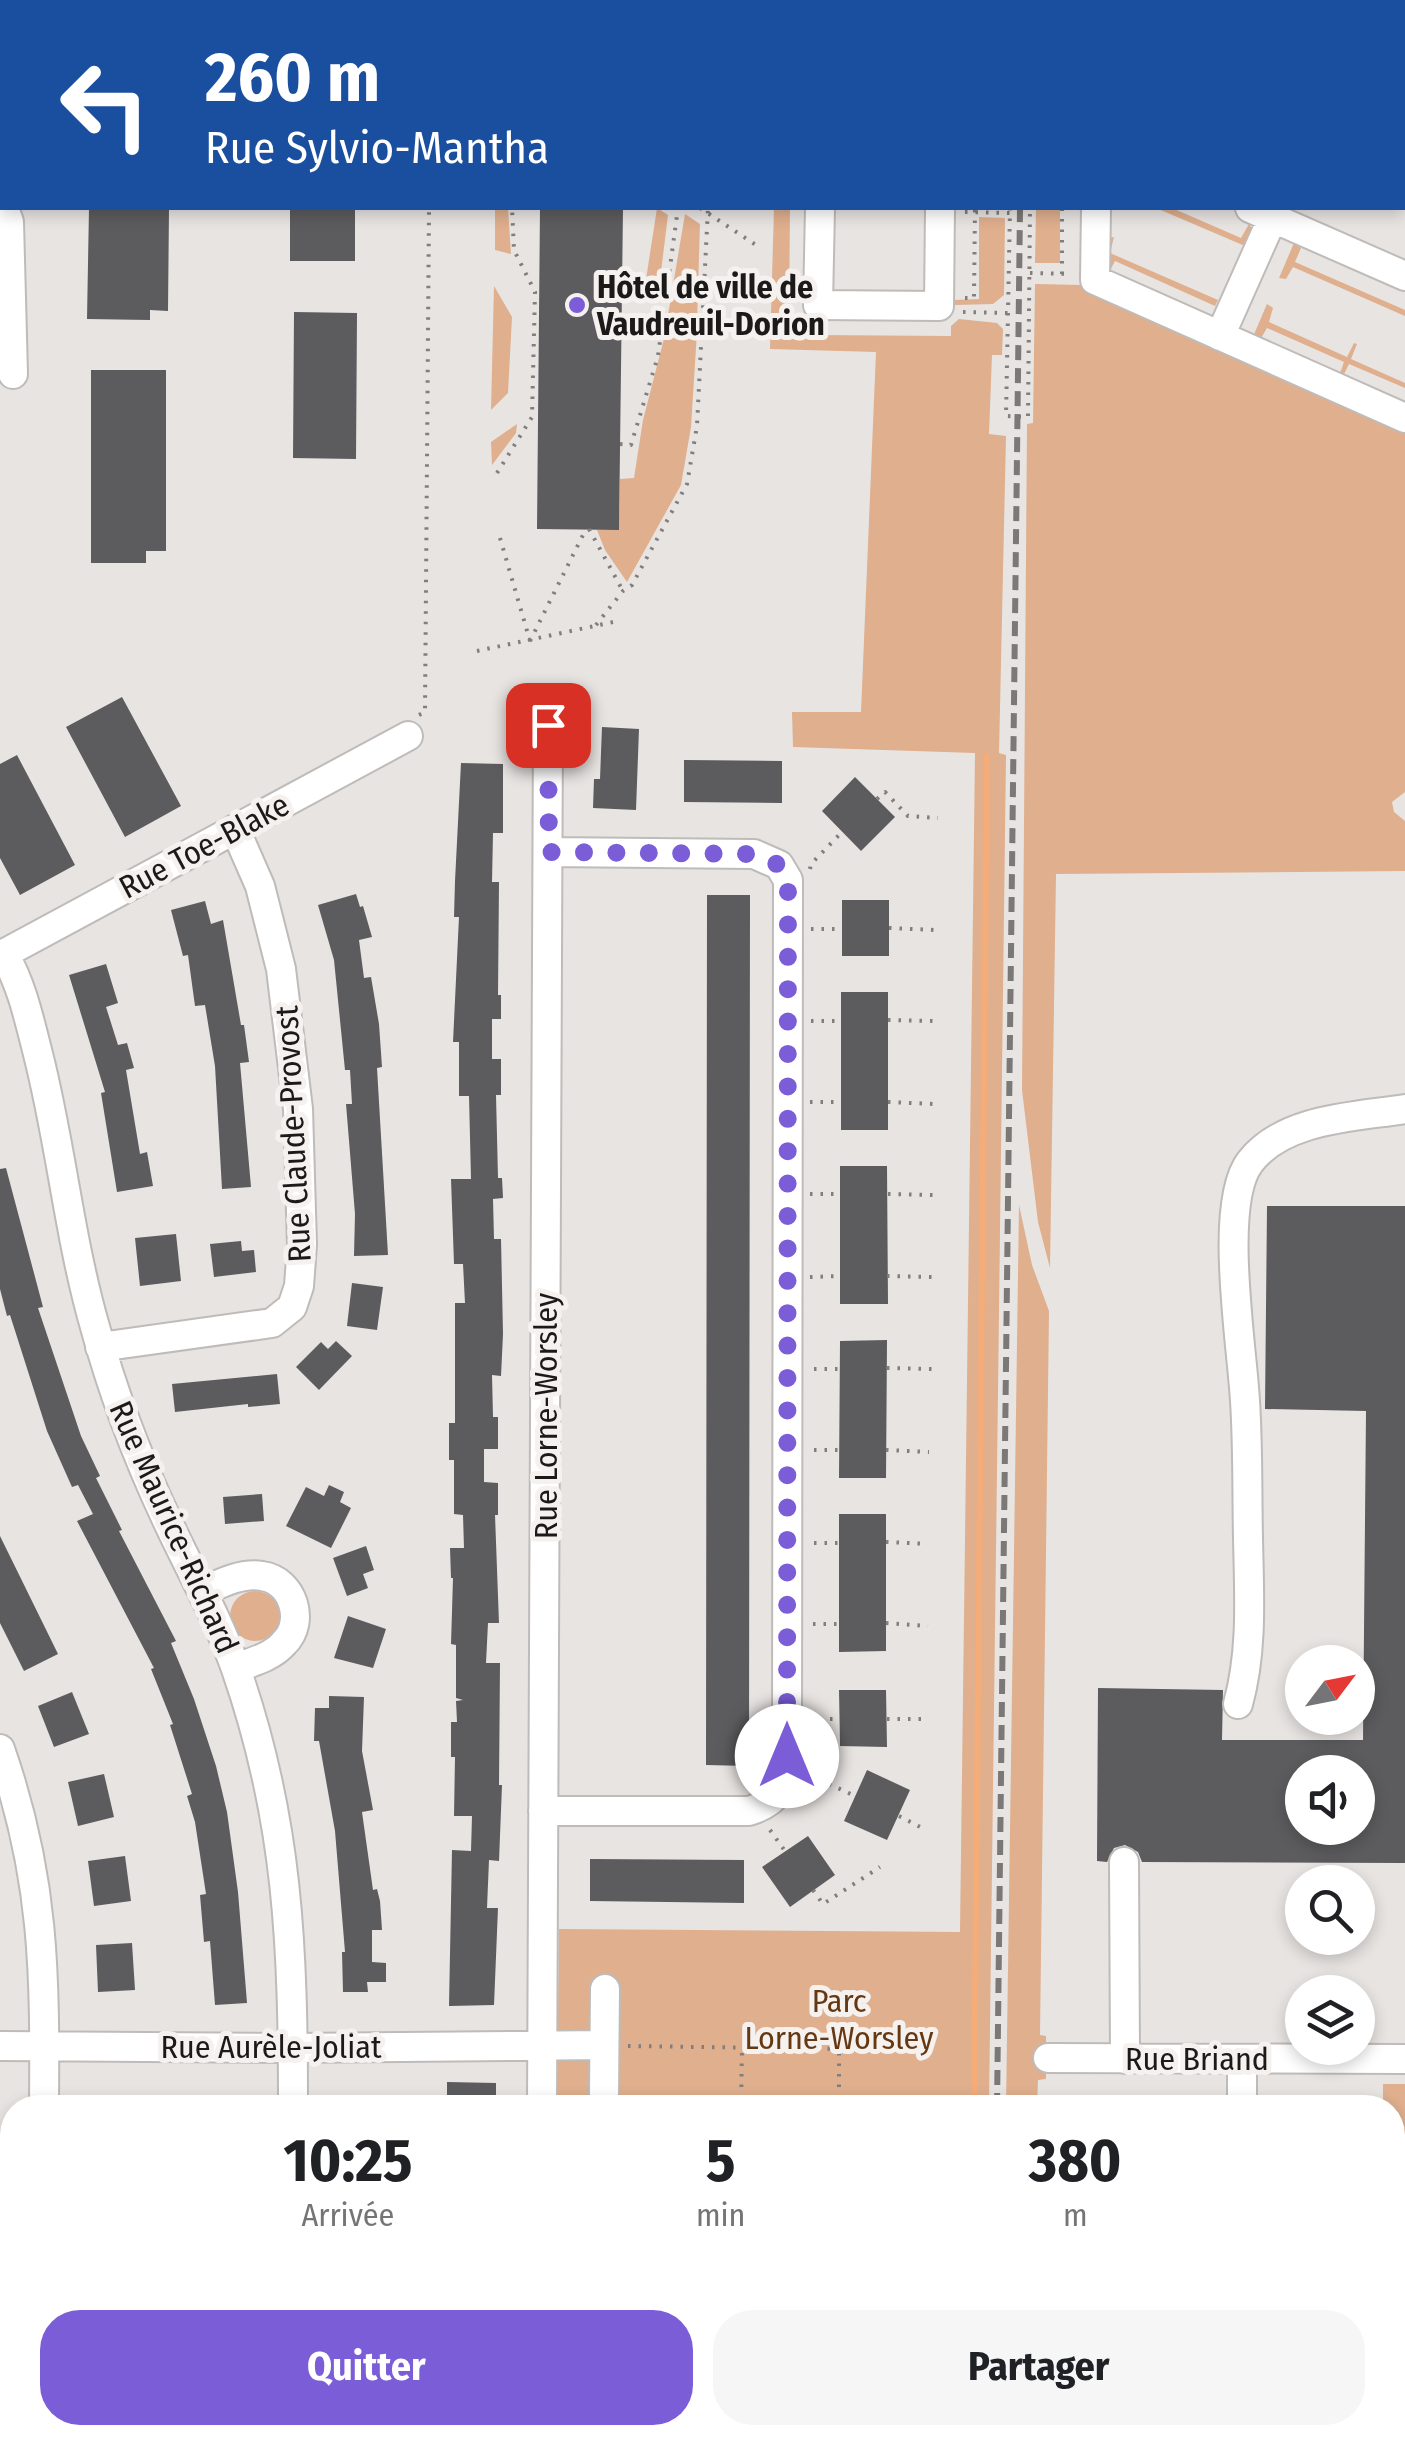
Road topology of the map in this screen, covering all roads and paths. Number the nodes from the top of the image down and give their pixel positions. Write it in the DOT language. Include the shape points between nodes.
graph roads {
  1 [pos="4,210"];
  2 [pos="429,210"];
  3 [pos="512,210"];
  4 [pos="678,210"];
  5 [pos="708,210"];
  6 [pos="820,210"];
  7 [pos="947,210"];
  8 [pos="975,210"];
  9 [pos="1010,210"];
  10 [pos="1030,210"];
  11 [pos="1062,210"];
  12 [pos="1096,210"];
  13 [pos="1266,211"];
  14 [pos="759,247"];
  15 [pos="1030,273"];
  16 [pos="1062,274"];
  17 [pos="1082,274"];
  18 [pos="1405,276"];
  19 [pos="974,298"];
  20 [pos="951,312"];
  21 [pos="1008,313"];
  22 [pos="662,323"];
  23 [pos="702,325"];
  24 [pos="1220,336"];
  25 [pos="13,374"];
  26 [pos="1405,418"];
  27 [pos="620,444"];
  28 [pos="497,473"];
  29 [pos="500,538"];
  30 [pos="622,591"];
  31 [pos="618,622"];
  32 [pos="596,625"];
  33 [pos="530,641"];
  34 [pos="476,651"];
  35 [pos="548,725"];
  36 [pos="411,727"];
  37 [pos="878,800"];
  38 [pos="938,818"];
  39 [pos="236,828"];
  40 [pos="842,832"];
  41 [pos="549,852"];
  42 [pos="810,874"];
  43 [pos="842,928"];
  44 [pos="889,928"];
  45 [pos="806,929"];
  46 [pos="936,930"];
  47 [pos="2,955"];
  48 [pos="888,1020"];
  49 [pos="806,1021"];
  50 [pos="841,1021"];
  51 [pos="936,1022"];
  52 [pos="806,1102"];
  53 [pos="840,1102"];
  54 [pos="888,1102"];
  55 [pos="934,1104"];
  56 [pos="1405,1109"];
  57 [pos="805,1194"];
  58 [pos="840,1194"];
  59 [pos="888,1194"];
  60 [pos="934,1195"];
  61 [pos="840,1276"];
  62 [pos="887,1276"];
  63 [pos="804,1277"];
  64 [pos="932,1277"];
  65 [pos="100,1347"];
  66 [pos="804,1368"];
  67 [pos="840,1368"];
  68 [pos="887,1368"];
  69 [pos="932,1369"];
  70 [pos="804,1450"];
  71 [pos="839,1450"];
  72 [pos="886,1450"];
  73 [pos="929,1452"];
  74 [pos="886,1542"];
  75 [pos="839,1543"];
  76 [pos="804,1544"];
  77 [pos="928,1544"];
  78 [pos="202,1592"];
  79 [pos="803,1624"];
  80 [pos="839,1624"];
  81 [pos="886,1624"];
  82 [pos="928,1626"];
  83 [pos="236,1668"];
  84 [pos="1238,1704"];
  85 [pos="803,1718"];
  86 [pos="886,1718"];
  87 [pos="840,1719"];
  88 [pos="928,1719"];
  89 [pos="0,1749"];
  90 [pos="802,1772"];
  91 [pos="856,1796"];
  92 [pos="543,1810"];
  93 [pos="898,1816"];
  94 [pos="765,1823"];
  95 [pos="926,1830"];
  96 [pos="785,1851"];
  97 [pos="1124,1862"];
  98 [pos="880,1867"];
  99 [pos="814,1890"];
  100 [pos="605,1989"];
  101 [pos="604,2045"];
  102 [pos="0,2046"];
  103 [pos="45,2046"];
  104 [pos="742,2046"];
  105 [pos="839,2047"];
  106 [pos="293,2048"];
  107 [pos="542,2048"];
  108 [pos="915,2050"];
  109 [pos="1048,2058"];
  110 [pos="1125,2058"];
  111 [pos="1405,2058"];
  112 [pos="1242,2059"];
  113 [pos="604,2093"];
  114 [pos="44,2095"];
  115 [pos="293,2095"];
  116 [pos="542,2095"];
  117 [pos="742,2095"];
  118 [pos="838,2095"];
  119 [pos="1242,2095"];
  1 -- 25 [label="street"];
  2 -- 36 [label="path" via="425,712"];
  3 -- 28 [label="path" via="514,250 535,292 532,417"];
  4 -- 22 [label="path"];
  5 -- 14 [label="path"];
  5 -- 23 [label="path"];
  6 -- 7 [label="street" via="818,305 939,306"];
  7 -- 8 [label="path"];
  8 -- 9 [label="path"];
  8 -- 19 [label="path"];
  9 -- 21 [label="path"];
  10 -- 15 [label="path"];
  11 -- 16 [label="path"];
  12 -- 24 [label="street" via="1094,280"];
  13 -- 18 [label="street"];
  13 -- 24 [label="street"];
  15 -- 16 [label="path"];
  15 -- 21 [label="path" via="1028,417 1006,416"];
  16 -- 17 [label="path"];
  20 -- 21 [label="path"];
  22 -- 23 [label="path"];
  22 -- 27 [label="path" via="631,444"];
  23 -- 30 [label="path" via="697,426 686,484 632,586"];
  24 -- 26 [label="street"];
  29 -- 33 [label="path"];
  30 -- 32 [label="path"];
  30 -- 33 [label="path" via="588,530"];
  31 -- 32 [label="path"];
  32 -- 33 [label="path"];
  33 -- 34 [label="path"];
  35 -- 41 [label="street, Rue Lorne-Worsley"];
  36 -- 39 [label="street, Rue Toe-Blake"];
  37 -- 38 [label="path" via="885,792 908,816"];
  39 -- 47 [label="street, Rue Toe-Blake"];
  39 -- 65 [label="street, Rue Claude-Provost" via="260,886 286,993 301,1181 297,1298 272,1323"];
  40 -- 42 [label="path" via="810,864"];
  41 -- 92 [label="street, Rue Lorne-Worsley"];
  41 -- 92 [label="street" via="754,854 779,865 788,880 787,1771 780,1794 749,1811"];
  43 -- 45 [label="path"];
  44 -- 46 [label="path"];
  47 -- 65 [label="street, Rue Maurice-Richard" via="22,994 44,1079"];
  48 -- 51 [label="path"];
  49 -- 50 [label="path"];
  52 -- 53 [label="path"];
  54 -- 55 [label="path"];
  56 -- 84 [label="street" via="1288,1134 1252,1159 1237,1190 1249,1591"];
  57 -- 58 [label="path"];
  59 -- 60 [label="path"];
  61 -- 63 [label="path"];
  62 -- 64 [label="path"];
  65 -- 78 [label="street, Rue Maurice-Richard" via="138,1456"];
  66 -- 67 [label="path"];
  68 -- 69 [label="path"];
  70 -- 71 [label="path"];
  72 -- 73 [label="path"];
  74 -- 77 [label="path"];
  75 -- 76 [label="path"];
  78 -- 83 [label="street, Rue Maurice-Richard"];
  78 -- 83 [label="street" via="260,1575 289,1594 295,1623 288,1640"];
  79 -- 80 [label="path"];
  81 -- 82 [label="path"];
  83 -- 106 [label="street, Rue Maurice-Richard" via="284,1862"];
  85 -- 87 [label="path"];
  86 -- 88 [label="path"];
  89 -- 103 [label="street" via="37,1890"];
  90 -- 91 [label="path"];
  92 -- 107 [label="street, Rue Lorne-Worsley"];
  93 -- 95 [label="path"];
  94 -- 96 [label="path"];
  97 -- 110 [label="street"];
  98 -- 99 [label="path" via="823,1904"];
  100 -- 101 [label="street"];
  101 -- 104 [label="path"];
  101 -- 107 [label="street, Rue Aurèle-Joliat"];
  101 -- 113 [label="street"];
  102 -- 103 [label="street, Rue Aurèle-Joliat"];
  103 -- 106 [label="street, Rue Aurèle-Joliat"];
  103 -- 114 [label="street"];
  104 -- 105 [label="path"];
  104 -- 117 [label="path"];
  105 -- 108 [label="path"];
  105 -- 118 [label="path"];
  106 -- 107 [label="street, Rue Aurèle-Joliat"];
  106 -- 115 [label="street, Rue Maurice-Richard"];
  107 -- 116 [label="street, Rue Lorne-Worsley"];
  109 -- 110 [label="street, Rue Briand"];
  110 -- 112 [label="street, Rue Briand"];
  111 -- 112 [label="street, Rue Briand"];
  112 -- 119 [label="street"];
}
